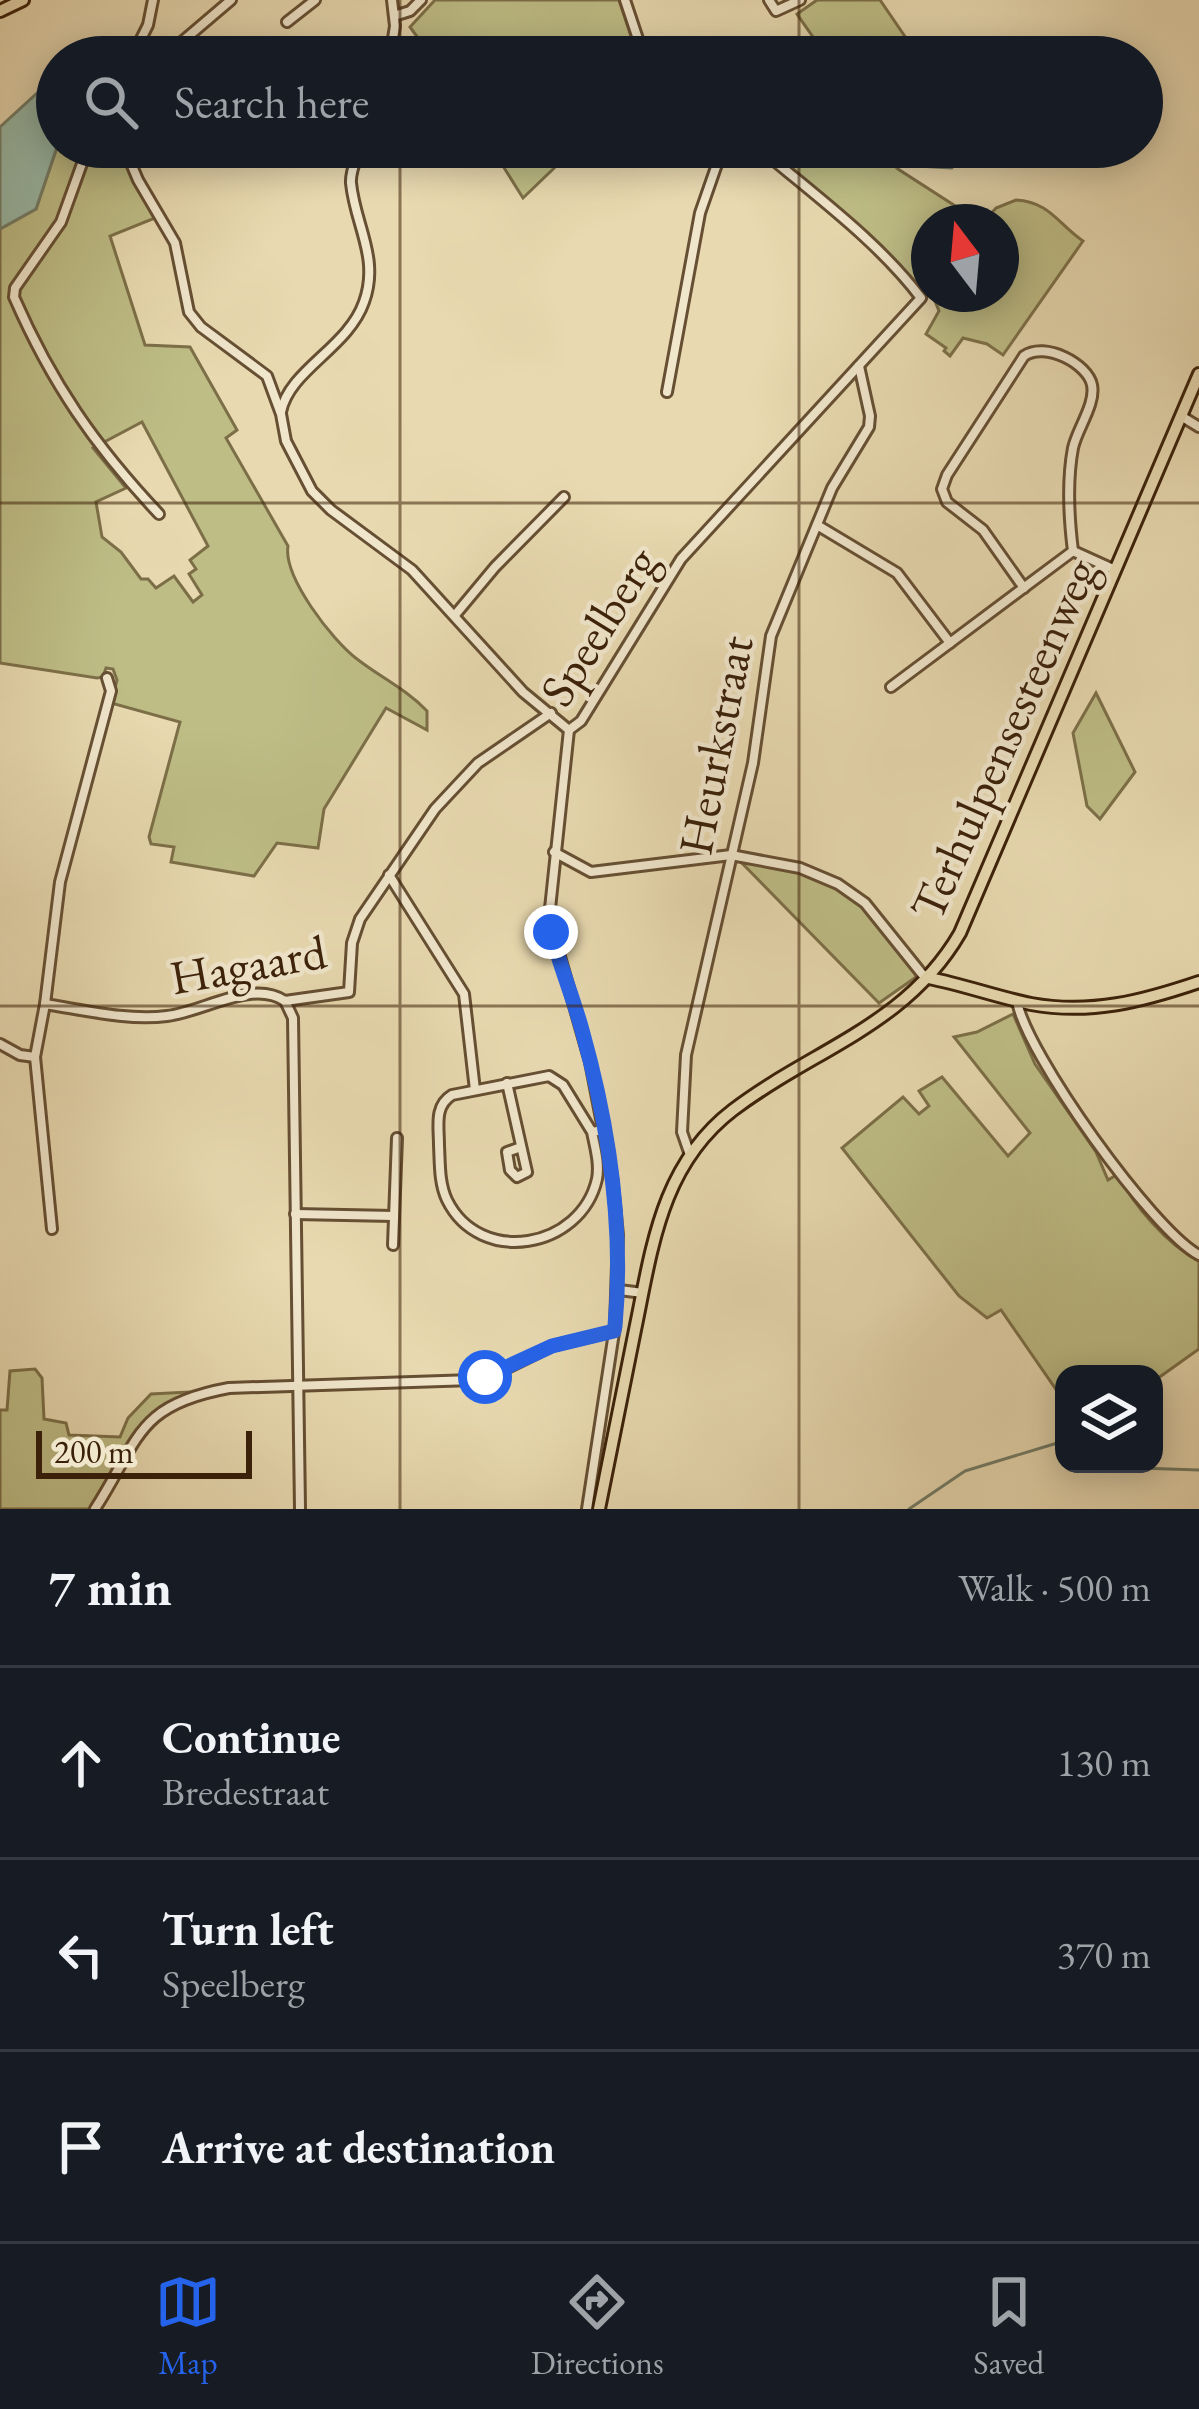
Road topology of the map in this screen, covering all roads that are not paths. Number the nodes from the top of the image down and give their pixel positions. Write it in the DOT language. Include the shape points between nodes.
graph roads {
  1 [pos="23,0"];
  2 [pos="153,0"];
  3 [pos="231,0"];
  4 [pos="315,0"];
  5 [pos="392,0"];
  6 [pos="421,0"];
  7 [pos="625,0"];
  8 [pos="769,0"];
  9 [pos="800,0"];
  10 [pos="0,11"];
  11 [pos="394,16"];
  12 [pos="287,22"];
  13 [pos="142,36"];
  14 [pos="189,36"];
  15 [pos="392,36"];
  16 [pos="637,36"];
  17 [pos="80,168"];
  18 [pos="133,168"];
  19 [pos="354,168"];
  20 [pos="716,168"];
  21 [pos="783,168"];
  22 [pos="859,366"];
  23 [pos="1199,374"];
  24 [pos="667,392"];
  25 [pos="281,414"];
  26 [pos="1181,416"];
  27 [pos="1199,428"];
  28 [pos="564,497"];
  29 [pos="159,514"];
  30 [pos="817,525"];
  31 [pos="1073,551"];
  32 [pos="1115,571"];
  33 [pos="1024,588"];
  34 [pos="455,615"];
  35 [pos="950,643"];
  36 [pos="107,678"];
  37 [pos="891,687"];
  38 [pos="551,713"];
  39 [pos="569,730"];
  40 [pos="554,852"];
  41 [pos="731,855"];
  42 [pos="389,875"];
  43 [pos="942,963"];
  44 [pos="929,978"];
  45 [pos="1199,982"];
  46 [pos="975,987"];
  47 [pos="285,1001"];
  48 [pos="1017,1001"];
  49 [pos="45,1004"];
  50 [pos="0,1044"];
  51 [pos="35,1057"];
  52 [pos="507,1083"];
  53 [pos="475,1090"];
  54 [pos="604,1130"];
  55 [pos="592,1132"];
  56 [pos="397,1138"];
  57 [pos="606,1142"];
  58 [pos="595,1144"];
  59 [pos="521,1147"];
  60 [pos="690,1155"];
  61 [pos="296,1214"];
  62 [pos="394,1216"];
  63 [pos="52,1228"];
  64 [pos="393,1245"];
  65 [pos="1199,1256"];
  66 [pos="619,1290"];
  67 [pos="643,1293"];
  68 [pos="614,1331"];
  69 [pos="298,1386"];
  70 [pos="95,1509"];
  71 [pos="300,1509"];
  72 [pos="587,1509"];
  73 [pos="599,1509"];
  1 -- 10 [label="main road"];
  2 -- 13 [label="street"];
  3 -- 14 [label="street"];
  4 -- 12 [label="street"];
  5 -- 11 [label="street"];
  6 -- 11 [label="street"];
  7 -- 16 [label="street"];
  8 -- 9 [label="street" via="776,11"];
  11 -- 15 [label="street"];
  17 -- 29 [label="street" via="61,222 14,297 63,396"];
  18 -- 25 [label="street" via="175,243 189,312 266,376"];
  19 -- 25 [label="street" via="370,258 365,300 341,341 288,392"];
  20 -- 24 [label="street" via="700,213"];
  21 -- 22 [label="street, Speelberg" via="921,298"];
  22 -- 30 [label="street, Heurkstraat" via="870,424"];
  22 -- 39 [label="street, Speelberg" via="681,559"];
  23 -- 26 [label="main road, Terhulpensesteenweg"];
  25 -- 34 [label="street" via="292,455 320,501 412,570"];
  26 -- 27 [label="street"];
  26 -- 32 [label="main road, Terhulpensesteenweg"];
  28 -- 34 [label="street"];
  30 -- 35 [label="street" via="897,573"];
  30 -- 41 [label="street, Heurkstraat" via="771,636"];
  31 -- 32 [label="street"];
  31 -- 33 [label="street"];
  31 -- 33 [label="street" via="1072,454 1092,384 1052,350 1036,349 1024,356 942,489"];
  32 -- 43 [label="main road, Terhulpensesteenweg"];
  33 -- 35 [label="street"];
  34 -- 38 [label="street"];
  35 -- 37 [label="street"];
  36 -- 49 [label="street" via="111,692 60,882"];
  38 -- 39 [label="street"];
  38 -- 42 [label="street, Hagaard" via="464,777"];
  39 -- 40 [label="street, Speelberg"];
  40 -- 41 [label="street" via="598,872"];
  40 -- 54 [label="street, Speelberg" via="551,932"];
  41 -- 44 [label="street" via="800,868 848,890"];
  41 -- 60 [label="street, Heurkstraat" via="686,1055 682,1132"];
  42 -- 47 [label="street, Hagaard" via="356,930 349,992"];
  42 -- 53 [label="street" via="464,994"];
  43 -- 44 [label="main road, Terhulpensesteenweg"];
  43 -- 46 [label="main road"];
  44 -- 46 [label="main road"];
  44 -- 60 [label="main road, Terhulpensesteenweg" via="881,1019 734,1109"];
  45 -- 48 [label="main road" via="1107,1007"];
  46 -- 48 [label="main road"];
  47 -- 49 [label="street, Hagaard" via="252,994 149,1017"];
  47 -- 61 [label="street" via="293,1018"];
  48 -- 65 [label="street" via="1033,1044 1081,1116 1159,1221"];
  49 -- 51 [label="street"];
  50 -- 51 [label="street"];
  51 -- 63 [label="street"];
  52 -- 53 [label="street"];
  52 -- 55 [label="street" via="556,1079"];
  52 -- 59 [label="street"];
  53 -- 58 [label="street" via="440,1106 440,1164 447,1200 494,1240 528,1243 568,1225 597,1180"];
  54 -- 55 [label="street"];
  54 -- 57 [label="street, Speelberg"];
  55 -- 58 [label="street"];
  56 -- 62 [label="street"];
  57 -- 58 [label="street"];
  57 -- 66 [label="street, Speelberg"];
  60 -- 67 [label="main road, Terhulpensesteenweg" via="664,1203"];
  61 -- 62 [label="street"];
  61 -- 69 [label="street"];
  62 -- 64 [label="street"];
  66 -- 67 [label="street"];
  66 -- 68 [label="street, Speelberg"];
  67 -- 73 [label="main road, Terhulpensesteenweg"];
  68 -- 69 [label="street" via="552,1346 473,1380"];
  68 -- 72 [label="street, Speelberg"];
  69 -- 70 [label="street" via="214,1390 159,1413 135,1436"];
  69 -- 71 [label="street"];
}
